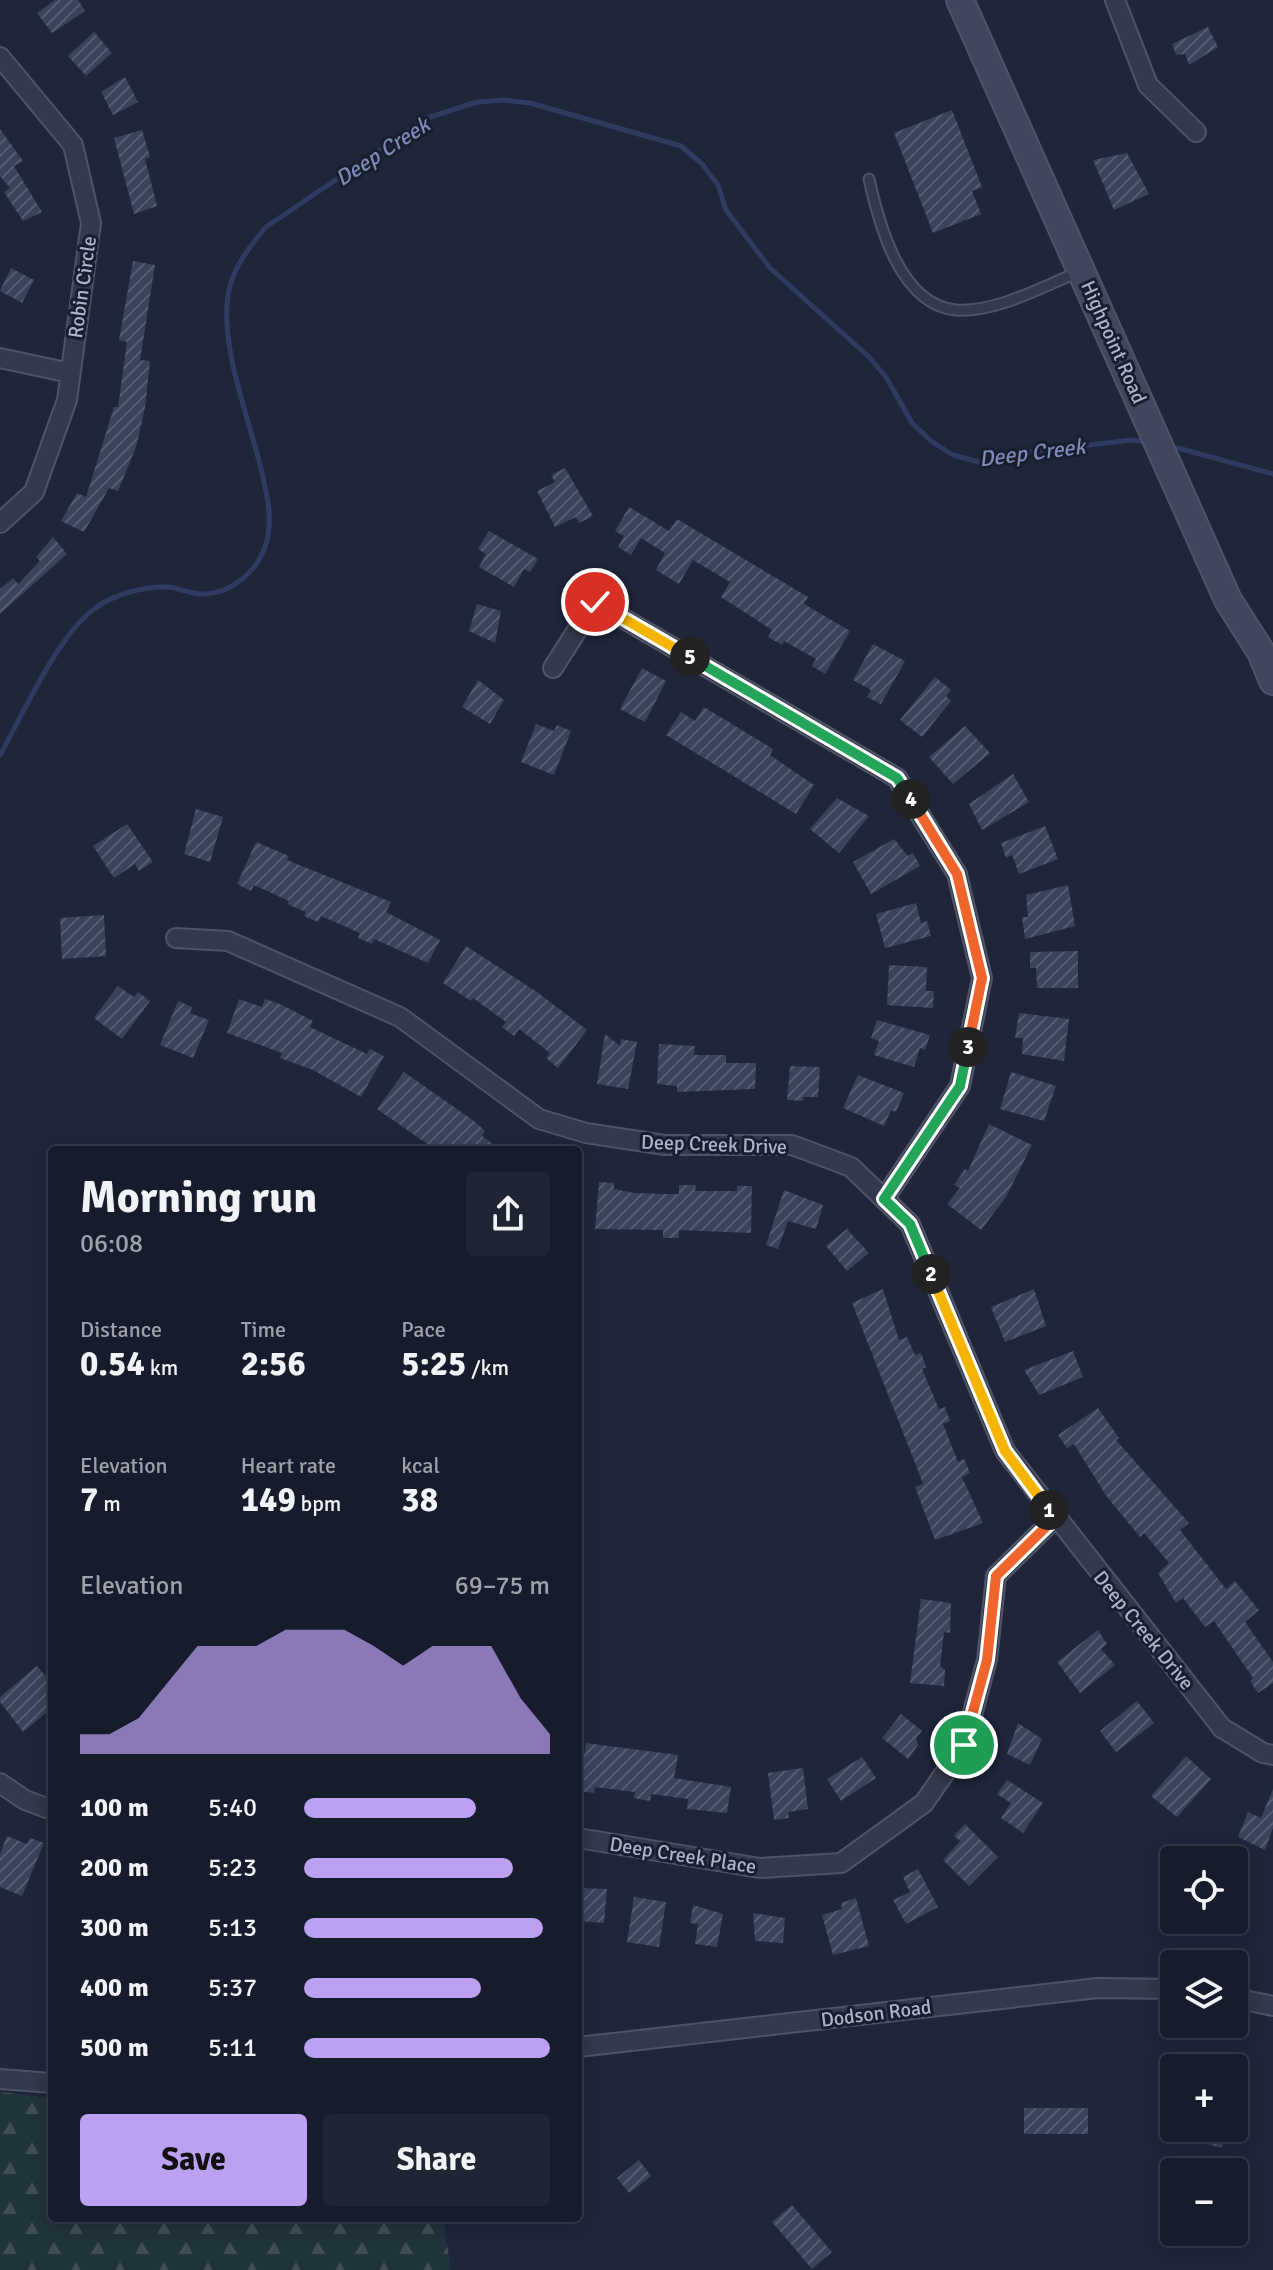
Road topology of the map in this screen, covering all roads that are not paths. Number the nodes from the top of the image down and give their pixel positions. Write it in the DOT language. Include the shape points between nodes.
graph roads {
  1 [pos="960,0"];
  2 [pos="1115,0"];
  3 [pos="0,57"];
  4 [pos="1196,132"];
  5 [pos="869,179"];
  6 [pos="1082,271"];
  7 [pos="0,358"];
  8 [pos="70,373"];
  9 [pos="0,523"];
  10 [pos="553,668"];
  11 [pos="1273,681"];
  12 [pos="176,938"];
  13 [pos="884,1199"];
  14 [pos="1055,1518"];
  15 [pos="1273,1755"];
  16 [pos="0,1783"];
  17 [pos="48,1809"];
  18 [pos="582,1839"];
  19 [pos="1160,1989"];
  20 [pos="1248,2001"];
  21 [pos="1273,2006"];
  22 [pos="582,2047"];
  23 [pos="0,2079"];
  24 [pos="48,2083"];
  1 -- 6 [label="street, Highpoint Road"];
  2 -- 4 [label="street" via="1148,85"];
  3 -- 8 [label="street, Robin Circle" via="73,145 91,223"];
  5 -- 6 [label="lane" via="907,277 937,306 983,307"];
  6 -- 11 [label="street, Highpoint Road" via="1228,600"];
  7 -- 8 [label="street"];
  8 -- 9 [label="street, Robin Circle" via="67,400 34,492"];
  10 -- 13 [label="street" via="595,602 897,778 935,838 957,874 982,978 960,1086"];
  12 -- 13 [label="street, Deep Creek Drive" via="228,941 400,1017 539,1119 586,1133 665,1145 792,1145 851,1167"];
  13 -- 14 [label="street, Deep Creek Drive" via="910,1224 1005,1451"];
  14 -- 15 [label="street, Deep Creek Drive" via="1222,1728"];
  14 -- 18 [label="street, Deep Creek Place" via="996,1576 987,1660 964,1745 924,1803 841,1863 760,1868"];
  16 -- 17 [label="street"];
  19 -- 22 [label="street, Dodson Road" via="1098,1988"];
  20 -- 21 [label="street"];
  23 -- 24 [label="street"];
}
